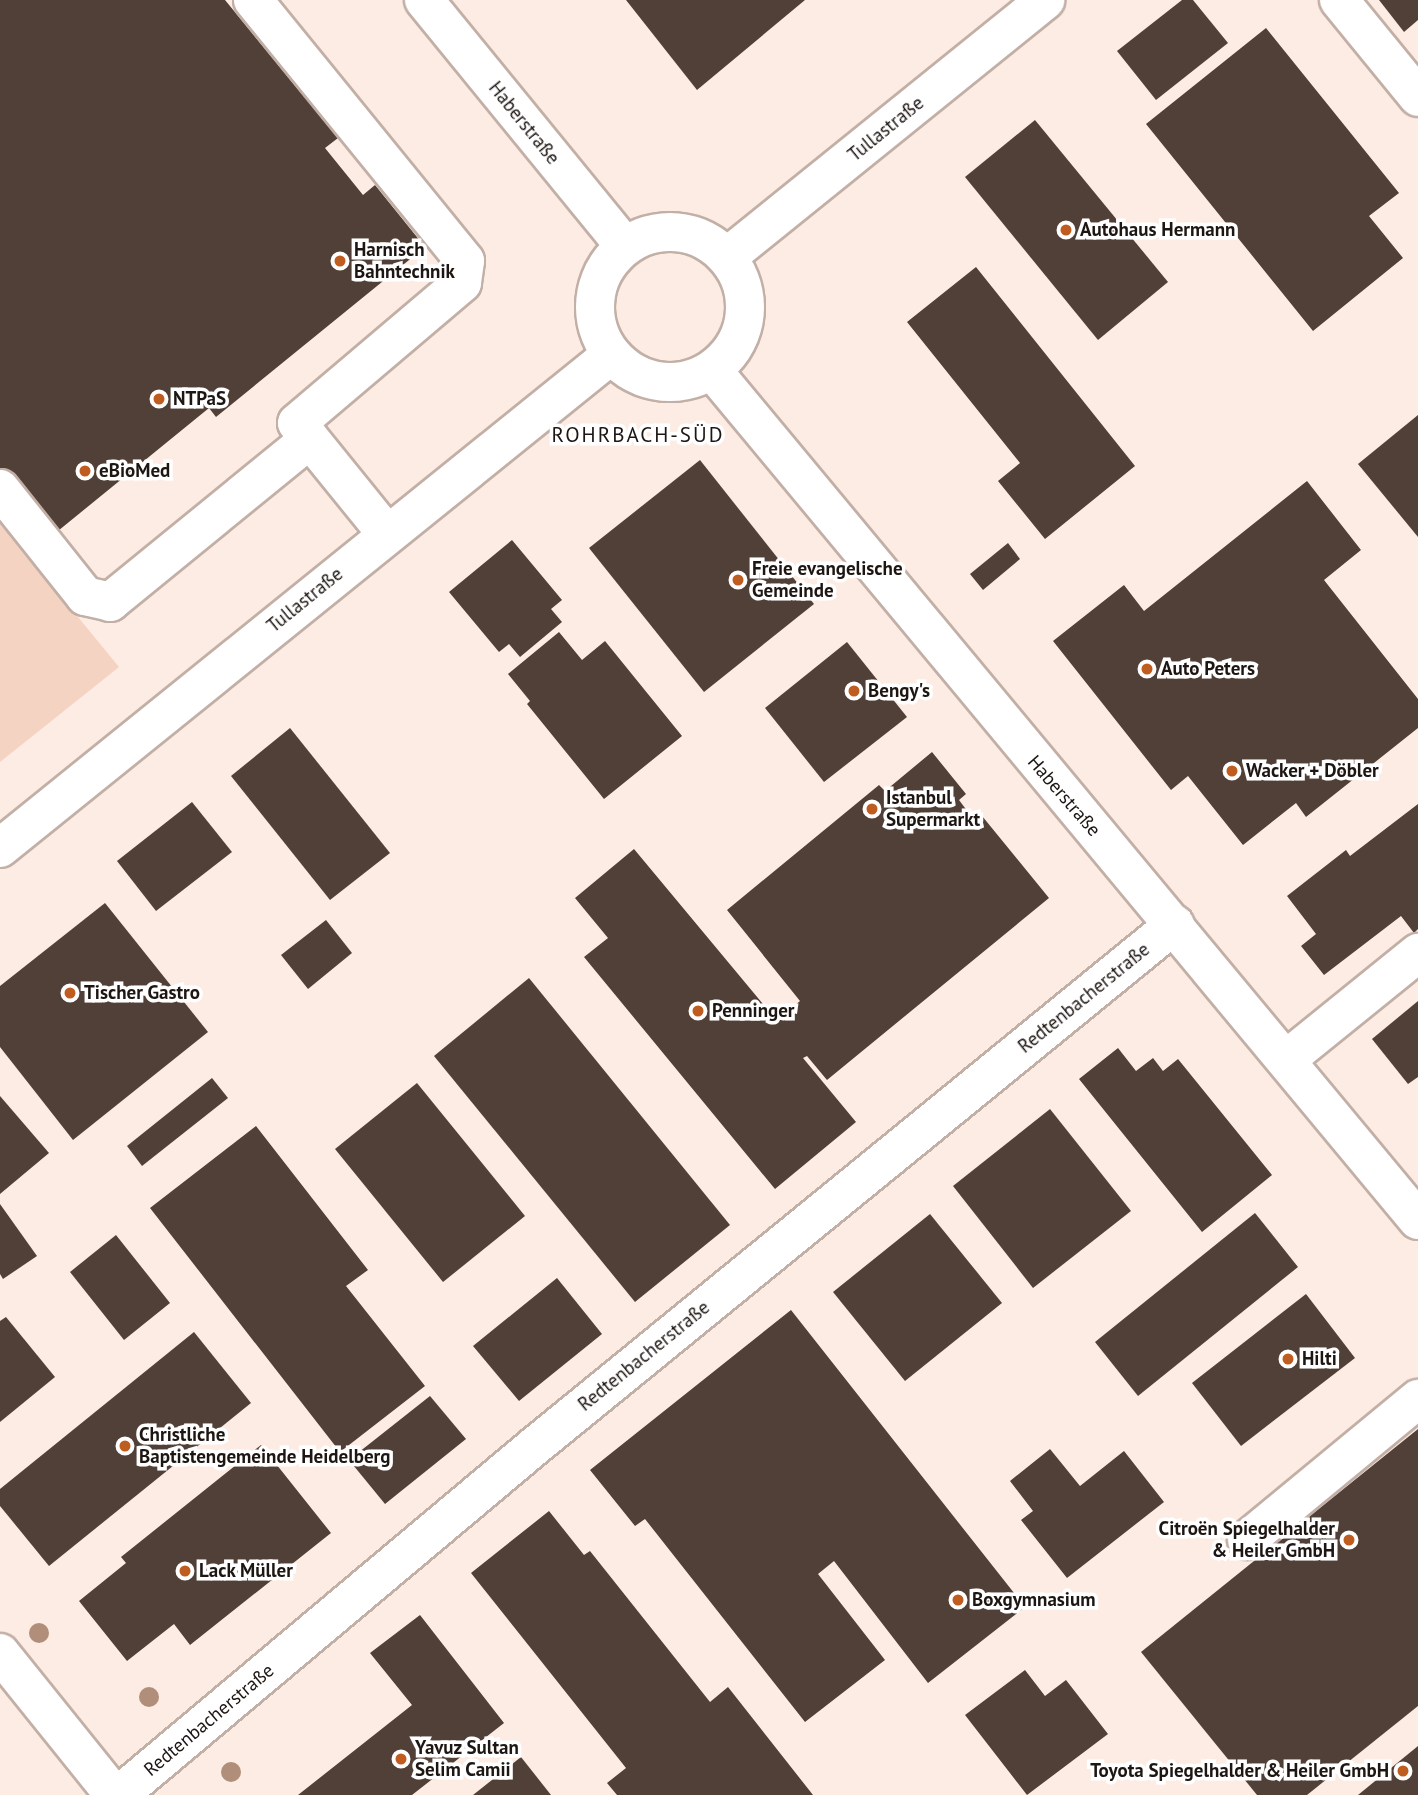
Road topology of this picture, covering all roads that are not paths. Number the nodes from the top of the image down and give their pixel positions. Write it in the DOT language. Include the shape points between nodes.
graph roads {
  1 [pos="253,0"];
  2 [pos="424,0"];
  3 [pos="1045,0"];
  4 [pos="1339,0"];
  5 [pos="1418,97"];
  6 [pos="624,245"];
  7 [pos="727,257"];
  8 [pos="611,355"];
  9 [pos="712,370"];
  10 [pos="310,439"];
  11 [pos="0,489"];
  12 [pos="387,534"];
  13 [pos="0,848"];
  14 [pos="1175,924"];
  15 [pos="1418,953"];
  16 [pos="1287,1059"];
  17 [pos="1418,1220"];
  18 [pos="1418,1399"];
  19 [pos="1247,1540"];
  20 [pos="0,1653"];
  21 [pos="116,1795"];
  1 -- 10 [label="street" via="465,261 463,283 297,423"];
  2 -- 6 [label="street, Haberstraße"];
  3 -- 7 [label="street, Tullastraße"];
  4 -- 5 [label="street"];
  6 -- 7 [label="street" via="656,232 683,232 706,240"];
  6 -- 8 [label="street" via="601,274 594,302 597,327"];
  7 -- 9 [label="street" via="742,283 745,314 735,346"];
  8 -- 9 [label="street" via="633,373 655,381 684,381"];
  8 -- 12 [label="street, Tullastraße"];
  9 -- 14 [label="street, Haberstraße"];
  10 -- 11 [label="street" via="110,602 85,596"];
  10 -- 12 [label="street"];
  12 -- 13 [label="street, Tullastraße"];
  14 -- 16 [label="street, Haberstraße"];
  14 -- 21 [label="street, Redtenbacherstraße" via="536,1445"];
  15 -- 16 [label="street"];
  16 -- 17 [label="street, Haberstraße"];
  18 -- 19 [label="street"];
  20 -- 21 [label="street"];
}
